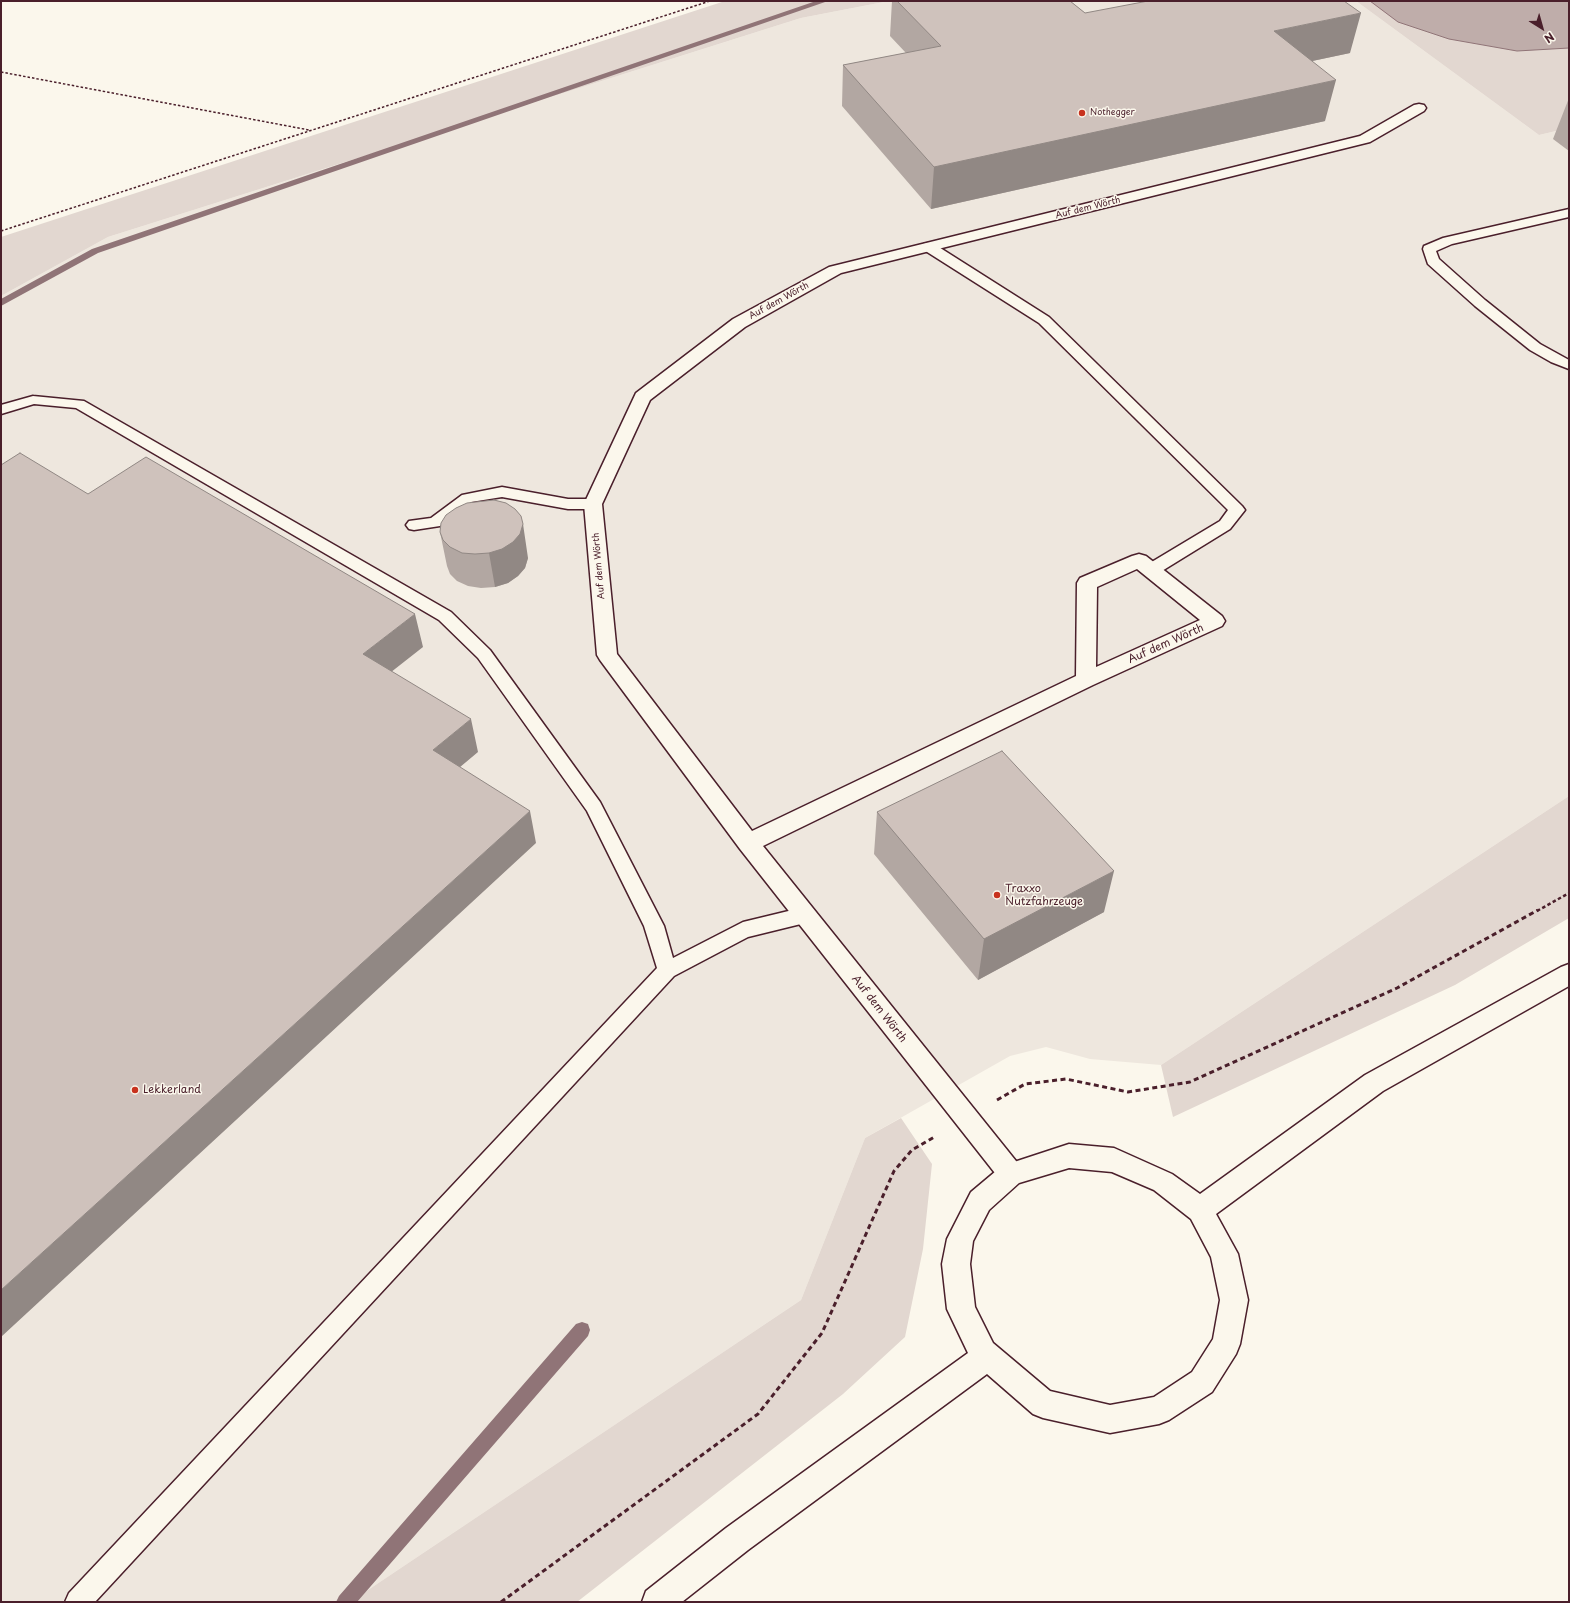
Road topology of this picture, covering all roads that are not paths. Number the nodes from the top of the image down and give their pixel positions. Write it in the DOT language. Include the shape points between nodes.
graph roads {
  1 [pos="1419,108"];
  2 [pos="1569,213"];
  3 [pos="929,247"];
  4 [pos="1569,365"];
  5 [pos="1,410"];
  6 [pos="593,504"];
  7 [pos="414,525"];
  8 [pos="1151,570"];
  9 [pos="1086,680"];
  10 [pos="748,843"];
  11 [pos="804,915"];
  12 [pos="666,970"];
  13 [pos="1569,974"];
  14 [pos="1011,1174"];
  15 [pos="1200,1210"];
  16 [pos="987,1357"];
  17 [pos="78,1602"];
  18 [pos="657,1602"];
  1 -- 3 [label="street, Auf dem Wörth" via="1365,139"];
  2 -- 4 [label="lane" via="1448,242 1429,249 1433,261 1480,303 1536,347"];
  3 -- 6 [label="street, Auf dem Wörth" via="835,270 739,323 642,397"];
  3 -- 8 [label="lane" via="1044,320 1237,510 1225,525"];
  5 -- 12 [label="lane" via="33,400 79,404 445,616 484,654 594,807 654,926"];
  6 -- 7 [label="lane" via="568,504 502,492 467,498 435,522"];
  6 -- 10 [label="street, Auf dem Wörth" via="607,655"];
  8 -- 9 [label="street, Auf dem Wörth" via="1139,561 1087,583"];
  8 -- 9 [label="street, Auf dem Wörth" via="1215,621"];
  9 -- 10 [label="street, Auf dem Wörth"];
  10 -- 11 [label="street, Auf dem Wörth"];
  11 -- 12 [label="lane" via="743,930"];
  11 -- 14 [label="street, Auf dem Wörth"];
  12 -- 17 [label="lane"];
  13 -- 15 [label="street" via="1374,1083"];
  14 -- 15 [label="street" via="1069,1156 1114,1160 1163,1182"];
  14 -- 16 [label="street" via="980,1201 960,1239 956,1264 961,1309"];
  15 -- 16 [label="street" via="1224,1254 1234,1300 1226,1344 1202,1382 1159,1410 1110,1419 1043,1404"];
  16 -- 18 [label="street" via="737,1539"];
}
